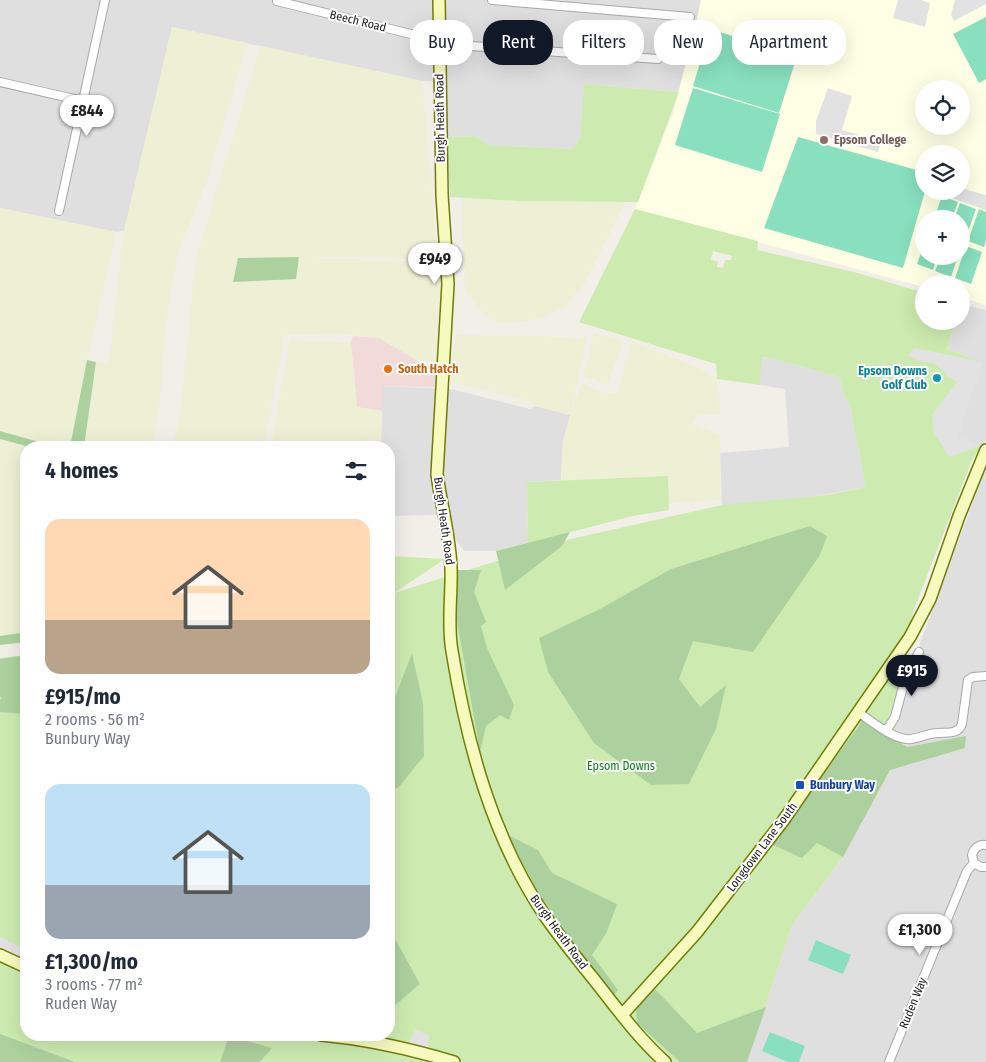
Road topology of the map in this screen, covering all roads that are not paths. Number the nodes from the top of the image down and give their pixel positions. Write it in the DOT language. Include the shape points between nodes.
graph roads {
  1 [pos="105,0"];
  2 [pos="438,0"];
  3 [pos="492,0"];
  4 [pos="277,1"];
  5 [pos="690,17"];
  6 [pos="438,20"];
  7 [pos="410,34"];
  8 [pos="473,46"];
  9 [pos="654,60"];
  10 [pos="439,65"];
  11 [pos="0,82"];
  12 [pos="83,101"];
  13 [pos="59,211"];
  14 [pos="986,450"];
  15 [pos="919,652"];
  16 [pos="986,676"];
  17 [pos="858,712"];
  18 [pos="886,731"];
  19 [pos="986,845"];
  20 [pos="974,863"];
  21 [pos="986,867"];
  22 [pos="0,955"];
  23 [pos="20,964"];
  24 [pos="622,1015"];
  25 [pos="367,1041"];
  26 [pos="650,1049"];
  27 [pos="454,1062"];
  28 [pos="658,1062"];
  29 [pos="665,1062"];
  30 [pos="889,1062"];
  1 -- 12 [label="street"];
  2 -- 6 [label="main road, Burgh Heath Road"];
  3 -- 5 [label="street"];
  4 -- 7 [label="street, Beech Road"];
  8 -- 9 [label="street, Beech Road"];
  10 -- 24 [label="main road, Burgh Heath Road" via="442,196 448,284 437,474 450,548 451,649 482,786 514,862 545,917"];
  11 -- 12 [label="street"];
  12 -- 13 [label="street"];
  14 -- 17 [label="main road, Longdown Lane South" via="930,599 910,637"];
  15 -- 18 [label="street" via="905,679 895,717"];
  16 -- 18 [label="street" via="968,680 962,724 958,730 908,740"];
  17 -- 18 [label="street"];
  17 -- 24 [label="main road, Longdown Lane South" via="783,821 697,932"];
  19 -- 20 [label="street, Ruden Way" via="973,850"];
  20 -- 21 [label="street"];
  20 -- 30 [label="street, Ruden Way" via="967,871"];
  22 -- 23 [label="main road"];
  24 -- 26 [label="main road, Burgh Heath Road"];
  25 -- 27 [label="main road"];
  26 -- 28 [label="main road, Burgh Heath Road"];
  26 -- 29 [label="main road, Burgh Heath Road"];
}
